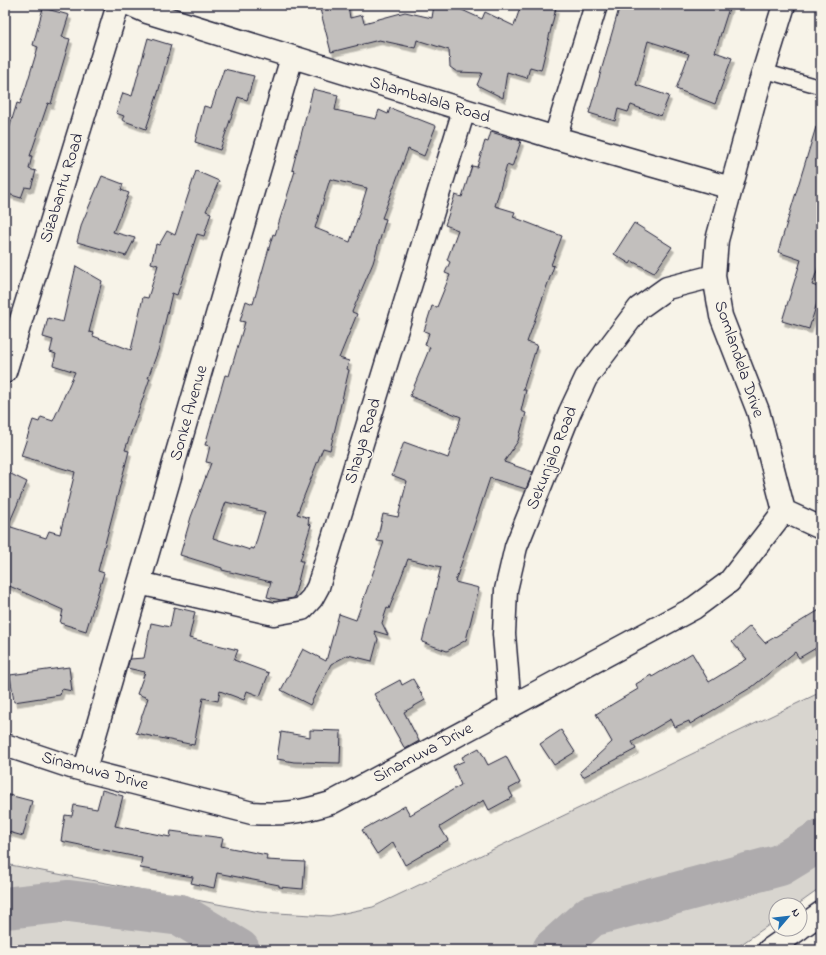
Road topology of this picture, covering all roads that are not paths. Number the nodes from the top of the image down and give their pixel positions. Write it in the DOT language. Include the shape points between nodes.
graph roads {
  1 [pos="118,5"];
  2 [pos="596,5"];
  3 [pos="784,5"];
  4 [pos="142,7"];
  5 [pos="292,57"];
  6 [pos="764,71"];
  7 [pos="821,84"];
  8 [pos="464,110"];
  9 [pos="555,138"];
  10 [pos="731,188"];
  11 [pos="714,276"];
  12 [pos="5,372"];
  13 [pos="784,511"];
  14 [pos="821,528"];
  15 [pos="139,583"];
  16 [pos="510,707"];
  17 [pos="5,745"];
  18 [pos="85,769"];
  19 [pos="821,913"];
  20 [pos="808,922"];
  21 [pos="787,937"];
  22 [pos="769,950"];
  1 -- 12 [label="street, Sizabantu Road"];
  2 -- 9 [label="street"];
  3 -- 6 [label="street, Somlandela Drive"];
  4 -- 5 [label="street, Shambalala Road"];
  5 -- 8 [label="street, Shambalala Road"];
  5 -- 15 [label="street, Sonke Avenue"];
  6 -- 7 [label="lane" via="817,86"];
  6 -- 10 [label="street, Somlandela Drive"];
  8 -- 9 [label="street, Shambalala Road"];
  8 -- 15 [label="street, Shaya Road" via="318,587 312,598 302,609 274,614"];
  9 -- 10 [label="street, Shambalala Road"];
  10 -- 11 [label="street, Somlandela Drive" via="717,240"];
  11 -- 13 [label="street, Somlandela Drive" via="721,316 758,411"];
  11 -- 16 [label="street, Sekunjalo Road" via="667,288 639,308 586,378 516,547 506,590 504,634"];
  13 -- 14 [label="street"];
  13 -- 16 [label="street, Sinamuva Drive" via="729,582 694,608"];
  15 -- 18 [label="street, Sonke Avenue"];
  16 -- 18 [label="street, Sinamuva Drive" via="331,803 302,812 278,815 252,813"];
  17 -- 18 [label="street, Sinamuva Drive"];
  19 -- 20 [label="street"];
  21 -- 22 [label="street"];
}
